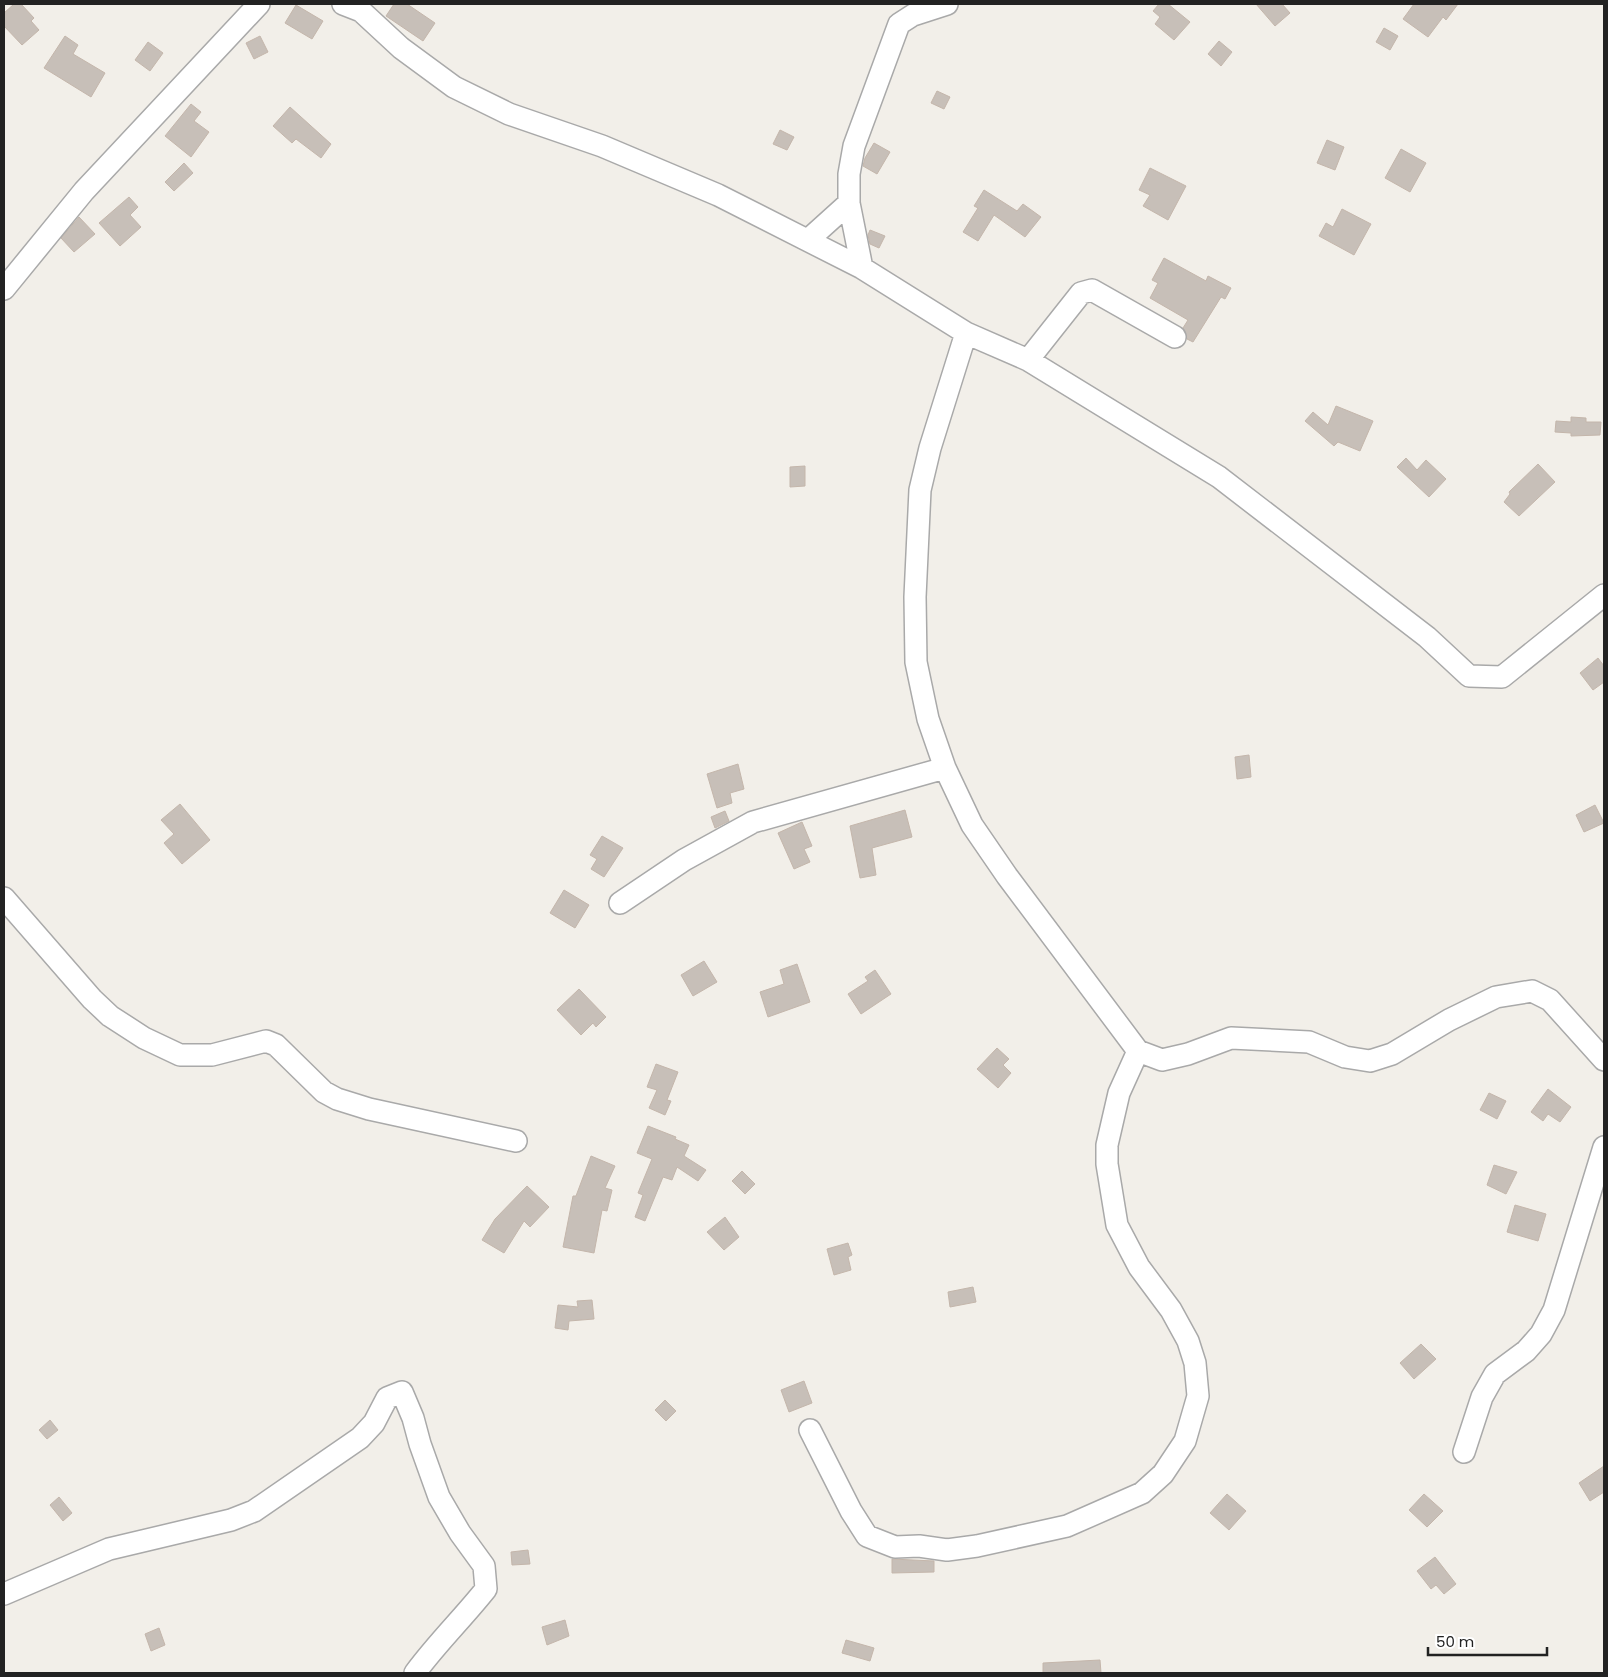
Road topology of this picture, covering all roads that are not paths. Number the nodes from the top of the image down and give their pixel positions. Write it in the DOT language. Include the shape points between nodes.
graph roads {
  1 [pos="259,4"];
  2 [pos="343,4"];
  3 [pos="947,4"];
  4 [pos="849,202"];
  5 [pos="808,240"];
  6 [pos="862,268"];
  7 [pos="4,289"];
  8 [pos="966,333"];
  9 [pos="1175,337"];
  10 [pos="1028,360"];
  11 [pos="1604,595"];
  12 [pos="945,768"];
  13 [pos="4,898"];
  14 [pos="620,903"];
  15 [pos="1138,1051"];
  16 [pos="1604,1060"];
  17 [pos="516,1141"];
  18 [pos="1604,1147"];
  19 [pos="810,1430"];
  20 [pos="1464,1452"];
  21 [pos="4,1594"];
  22 [pos="415,1673"];
  1 -- 7 [label="street" via="84,191"];
  2 -- 5 [label="street" via="361,11 401,48 462,91 509,114 602,146 718,195"];
  3 -- 4 [label="street" via="904,20 896,30 854,146"];
  4 -- 5 [label="street"];
  4 -- 6 [label="street"];
  5 -- 6 [label="street"];
  6 -- 8 [label="street"];
  8 -- 10 [label="street"];
  8 -- 12 [label="street" via="920,490 915,597 916,662 928,719"];
  9 -- 10 [label="street" via="1092,290 1081,294"];
  10 -- 11 [label="street" via="1219,477 1420,631 1469,676 1502,677"];
  12 -- 14 [label="street" via="753,822 684,860"];
  12 -- 15 [label="street" via="972,825 1002,869"];
  13 -- 17 [label="street" via="92,999 110,1016 144,1038 180,1055 212,1055 266,1041 276,1045 324,1092 338,1099 369,1109"];
  15 -- 16 [label="street" via="1162,1060 1231,1038 1309,1042 1345,1057 1370,1061 1392,1054 1496,996 1532,991 1550,1000"];
  15 -- 19 [label="street" via="1119,1093 1107,1145 1116,1225 1138,1267 1171,1310 1188,1341 1195,1363 1198,1396 1185,1441 1163,1474 1142,1493 1067,1526 947,1550 895,1547 867,1536"];
  18 -- 20 [label="street" via="1554,1310 1541,1334 1526,1351 1495,1374 1482,1397"];
  21 -- 22 [label="street" via="109,1549 231,1520 254,1511 360,1438 374,1422 387,1398 402,1392 439,1497 484,1566 486,1589"];
}
